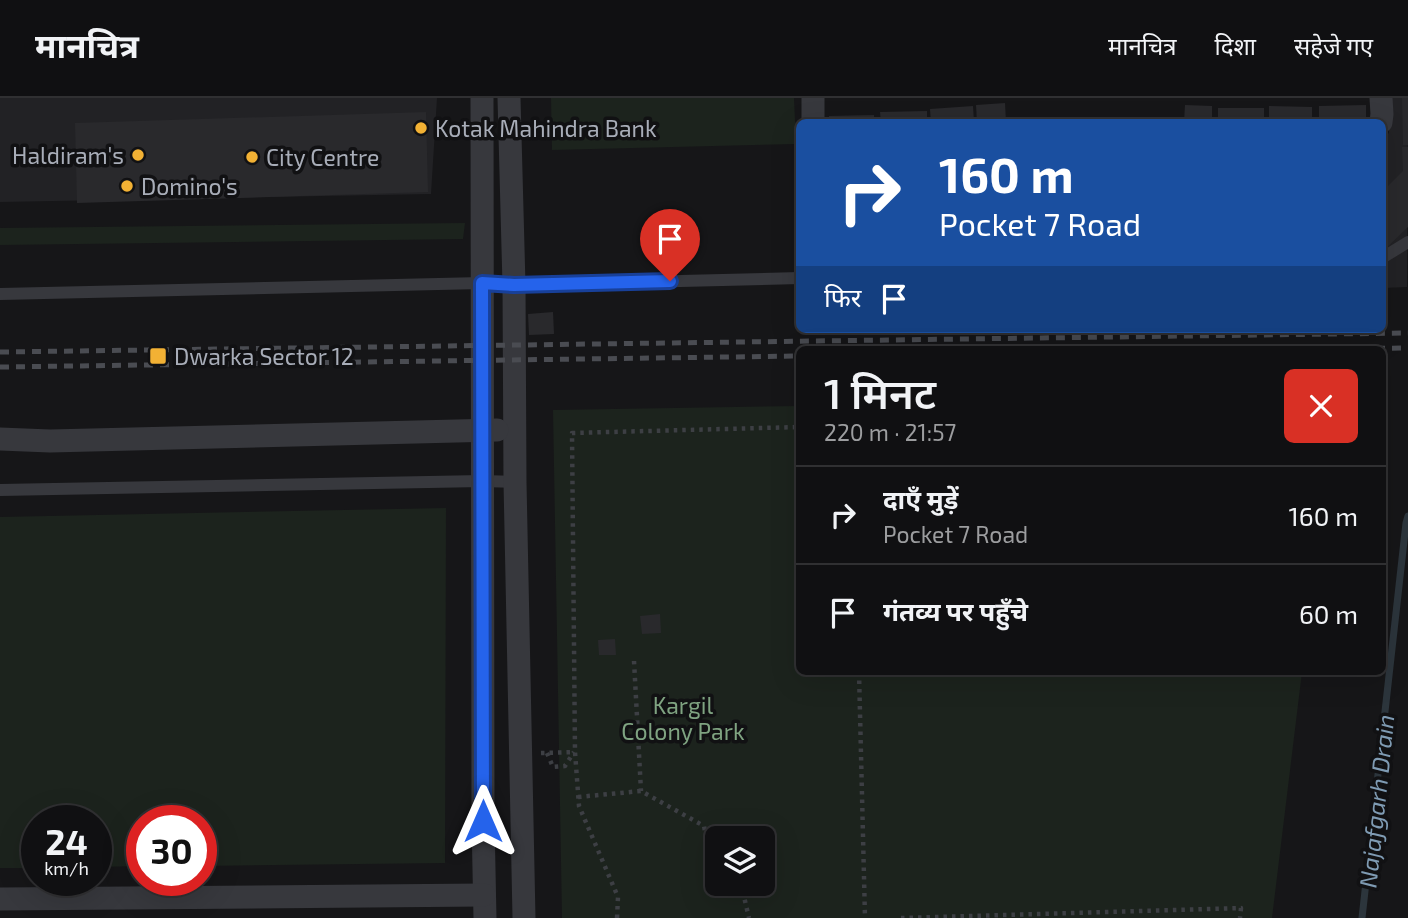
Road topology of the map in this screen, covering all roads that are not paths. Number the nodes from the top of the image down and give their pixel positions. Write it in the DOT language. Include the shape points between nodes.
graph roads {
  1 [pos="482,98"];
  2 [pos="509,98"];
  3 [pos="813,98"];
  4 [pos="1381,98"];
  5 [pos="813,119"];
  6 [pos="1381,119"];
  7 [pos="1408,242"];
  8 [pos="1386,256"];
  9 [pos="796,278"];
  10 [pos="482,283"];
  11 [pos="514,285"];
  12 [pos="0,294"];
  13 [pos="514,429"];
  14 [pos="482,430"];
  15 [pos="0,439"];
  16 [pos="482,481"];
  17 [pos="515,482"];
  18 [pos="0,490"];
  19 [pos="484,895"];
  20 [pos="0,899"];
  21 [pos="49,908"];
  22 [pos="485,918"];
  23 [pos="524,918"];
  1 -- 10 [label="street"];
  2 -- 11 [label="street"];
  3 -- 5 [label="street"];
  4 -- 6 [label="street"];
  7 -- 8 [label="lane"];
  9 -- 11 [label="lane"];
  10 -- 11 [label="street"];
  10 -- 12 [label="lane"];
  10 -- 14 [label="street"];
  11 -- 13 [label="street"];
  13 -- 14 [label="street"];
  13 -- 17 [label="street"];
  14 -- 15 [label="street"];
  14 -- 16 [label="street"];
  16 -- 17 [label="lane"];
  16 -- 18 [label="lane"];
  16 -- 19 [label="street"];
  17 -- 23 [label="street"];
  19 -- 21 [label="street"];
  19 -- 22 [label="street"];
  20 -- 21 [label="street"];
}
